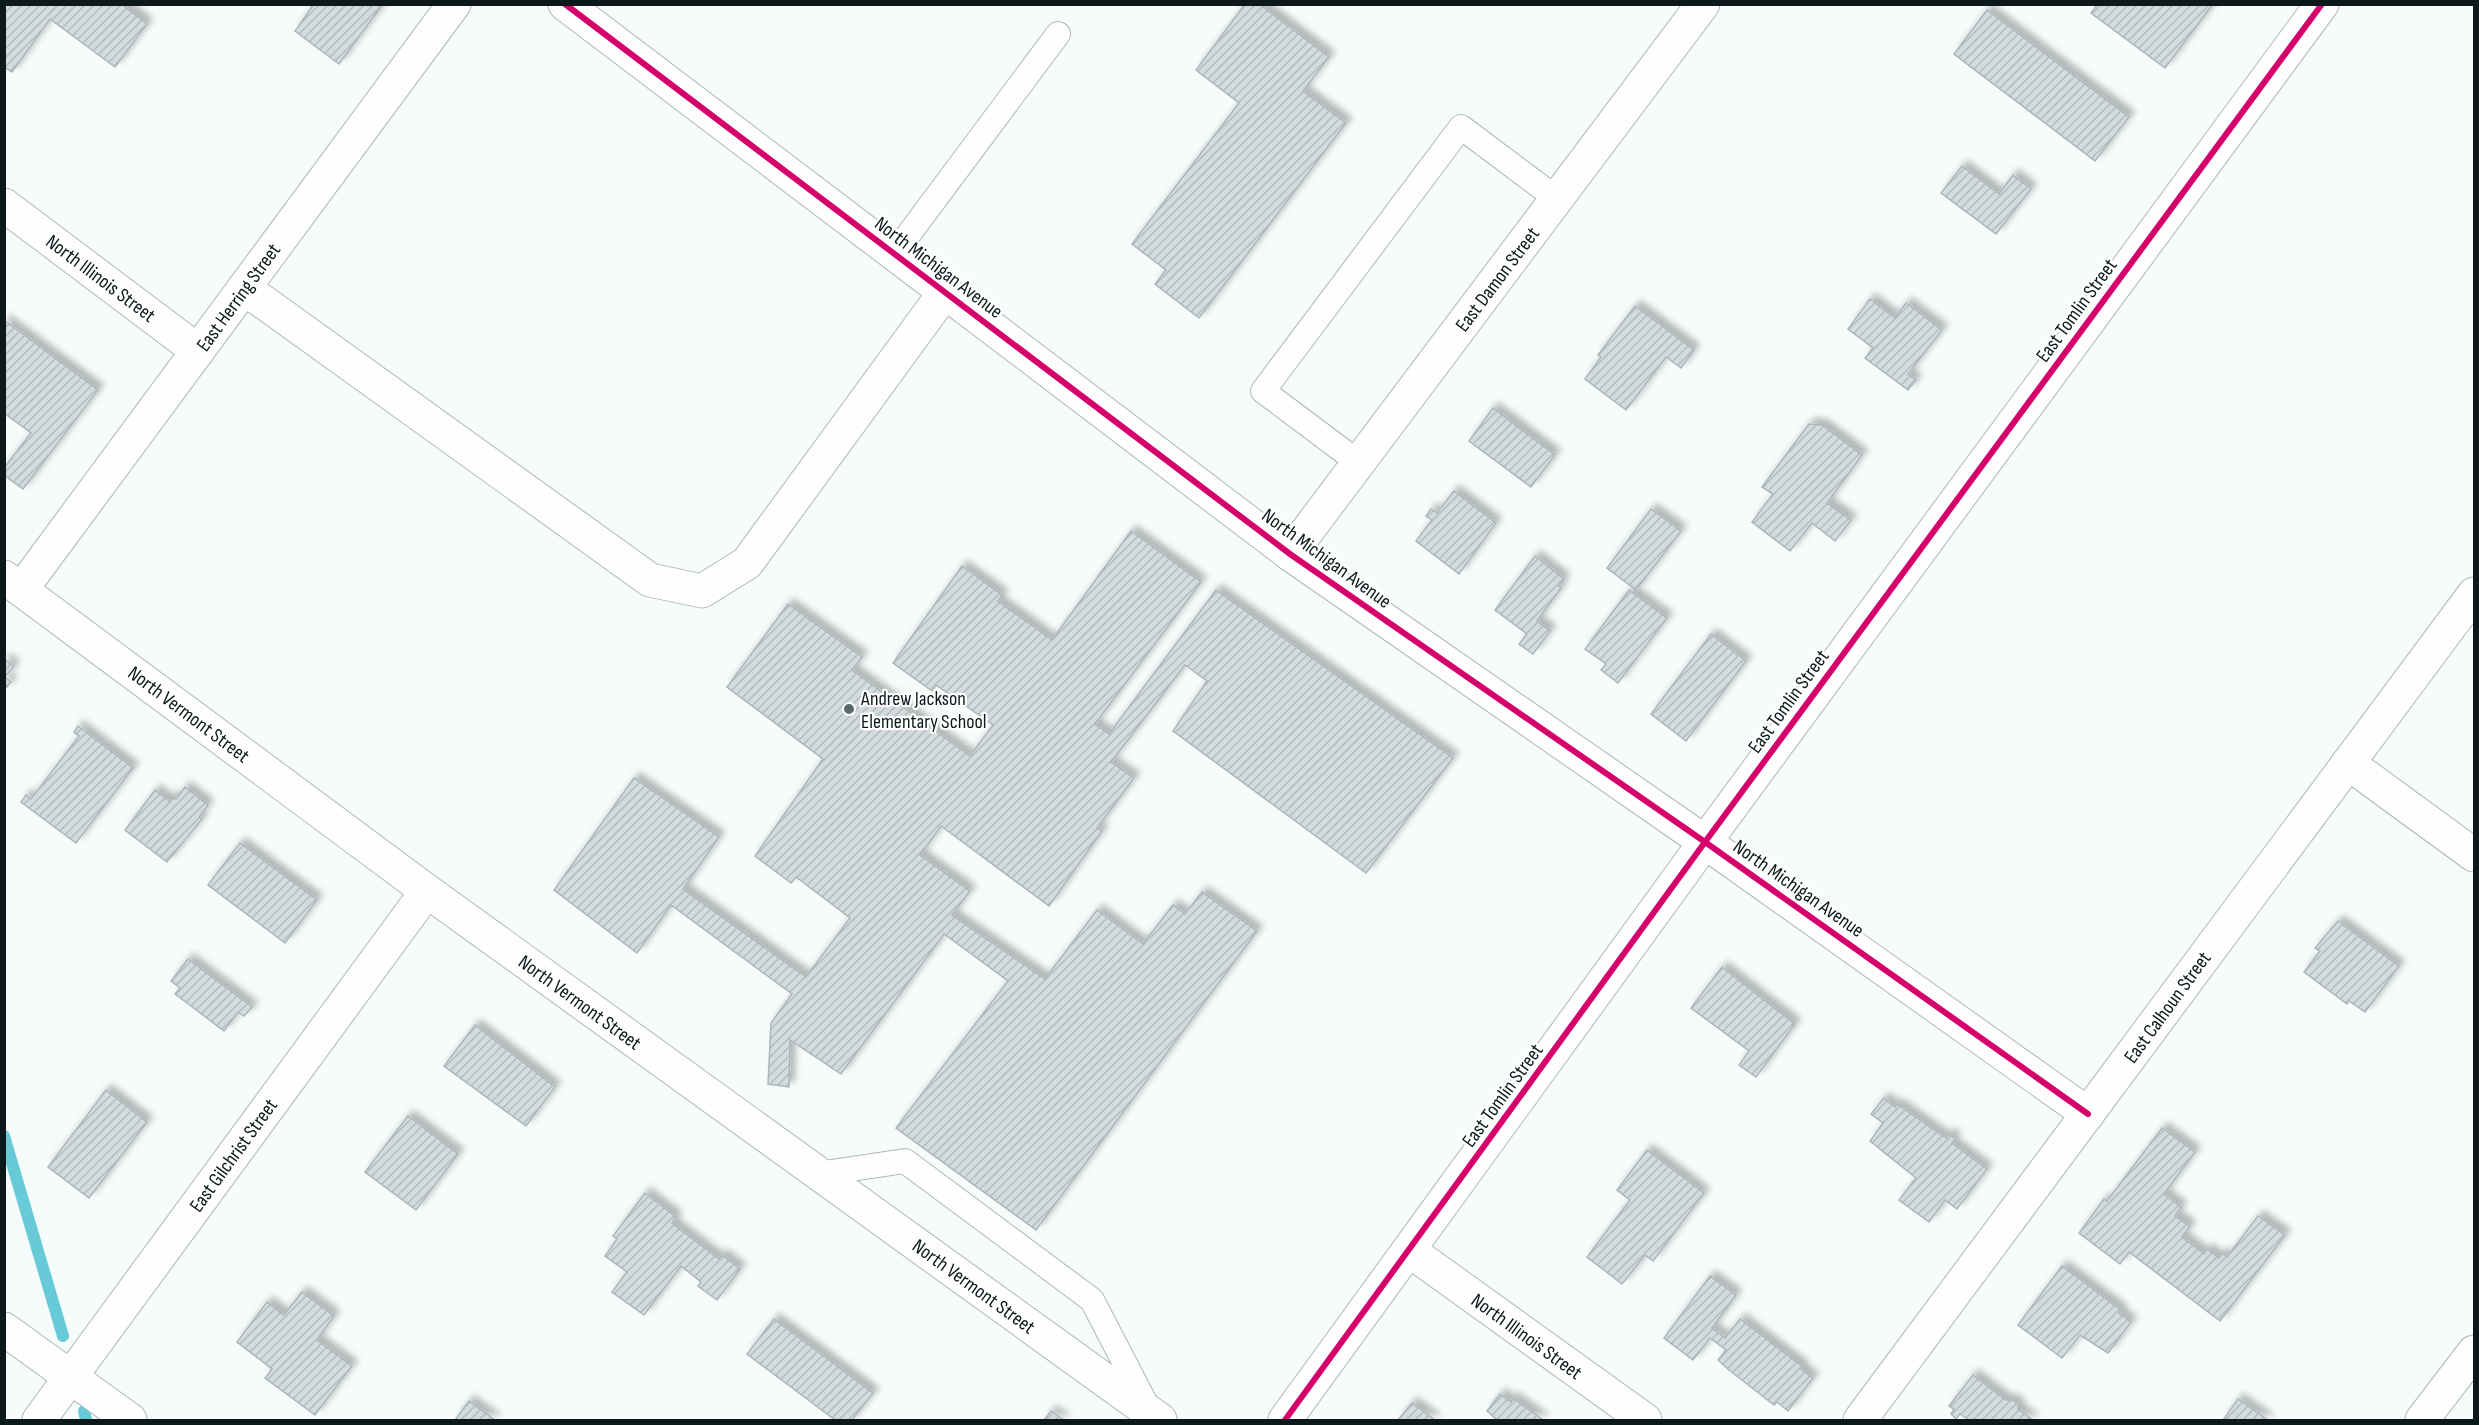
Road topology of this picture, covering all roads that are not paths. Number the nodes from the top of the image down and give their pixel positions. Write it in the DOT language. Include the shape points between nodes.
graph roads {
  1 [pos="454,4"];
  2 [pos="565,4"];
  3 [pos="1703,4"];
  4 [pos="2322,4"];
  5 [pos="1058,34"];
  6 [pos="1557,199"];
  7 [pos="4,205"];
  8 [pos="894,254"];
  9 [pos="244,288"];
  10 [pos="945,292"];
  11 [pos="198,351"];
  12 [pos="1359,463"];
  13 [pos="1290,554"];
  14 [pos="13,584"];
  15 [pos="2475,594"];
  16 [pos="2348,763"];
  17 [pos="1705,842"];
  18 [pos="2475,855"];
  19 [pos="427,891"];
  20 [pos="2088,1114"];
  21 [pos="818,1174"];
  22 [pos="1410,1251"];
  23 [pos="4,1329"];
  24 [pos="2475,1352"];
  25 [pos="70,1377"];
  26 [pos="1156,1417"];
  27 [pos="39,1420"];
  28 [pos="130,1420"];
  29 [pos="1285,1420"];
  30 [pos="1645,1420"];
  31 [pos="1860,1420"];
  32 [pos="2422,1420"];
  1 -- 9 [label="street, East Herring Street"];
  2 -- 8 [label="street, North Michigan Avenue"];
  3 -- 6 [label="street, East Damon Street"];
  4 -- 17 [label="street, East Tomlin Street"];
  5 -- 8 [label="lane"];
  6 -- 12 [label="street, East Damon Street"];
  6 -- 12 [label="lane" via="1461,127 1326,306 1263,391"];
  7 -- 11 [label="street, North Illinois Street"];
  8 -- 10 [label="street, North Michigan Avenue"];
  9 -- 10 [label="street" via="650,580 702,591 747,563"];
  9 -- 11 [label="street, East Herring Street"];
  10 -- 13 [label="street, North Michigan Avenue"];
  11 -- 14 [label="street, East Herring Street"];
  12 -- 13 [label="street, East Damon Street"];
  13 -- 17 [label="street, North Michigan Avenue"];
  14 -- 19 [label="street, North Vermont Street"];
  15 -- 16 [label="street, East Calhoun Street"];
  16 -- 18 [label="street"];
  16 -- 20 [label="street, East Calhoun Street"];
  17 -- 20 [label="street, North Michigan Avenue"];
  17 -- 22 [label="street, East Tomlin Street"];
  19 -- 21 [label="street, North Vermont Street"];
  19 -- 25 [label="street, East Gilchrist Street"];
  20 -- 31 [label="street, East Calhoun Street"];
  21 -- 26 [label="street, North Vermont Street"];
  21 -- 26 [label="lane" via="905,1161 1092,1300"];
  22 -- 29 [label="street, East Tomlin Street"];
  22 -- 30 [label="street, North Illinois Street"];
  23 -- 25 [label="street"];
  24 -- 32 [label="street"];
  25 -- 27 [label="street, East Gilchrist Street"];
  25 -- 28 [label="street"];
}
